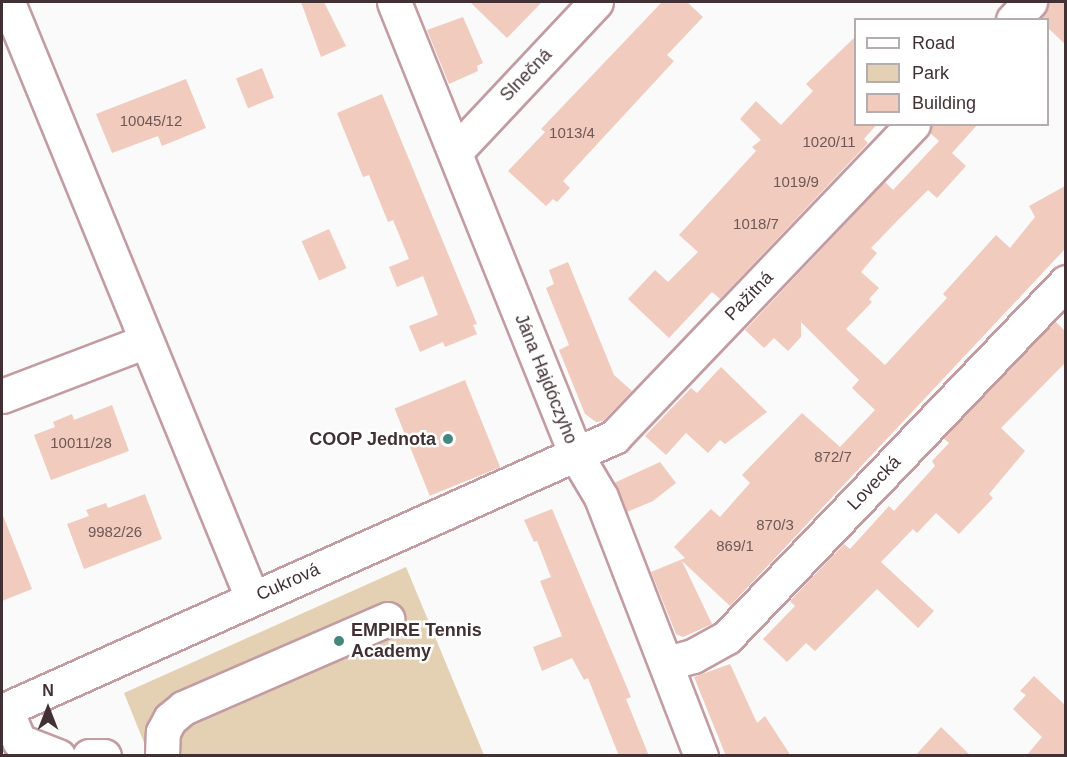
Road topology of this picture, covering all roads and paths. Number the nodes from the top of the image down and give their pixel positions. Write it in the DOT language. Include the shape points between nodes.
graph roads {
  1 [pos="394,2"];
  2 [pos="596,2"];
  3 [pos="1030,2"];
  4 [pos="11,10"];
  5 [pos="1015,18"];
  6 [pos="911,126"];
  7 [pos="457,150"];
  8 [pos="1065,282"];
  9 [pos="146,340"];
  10 [pos="2,396"];
  11 [pos="576,454"];
  12 [pos="252,598"];
  13 [pos="388,619"];
  14 [pos="667,663"];
  15 [pos="4,711"];
  16 [pos="58,756"];
  17 [pos="88,756"];
  18 [pos="104,756"];
  19 [pos="162,756"];
  20 [pos="702,756"];
  1 -- 7 [label="street, Jána Hajdóczyho"];
  2 -- 7 [label="street, Slnečná"];
  3 -- 5 [label="street"];
  4 -- 9 [label="street"];
  6 -- 11 [label="street, Pažitná" via="614,437"];
  7 -- 11 [label="street, Jána Hajdóczyho" via="461,174"];
  8 -- 14 [label="street, Lovecká" via="727,637 693,656"];
  9 -- 10 [label="street"];
  9 -- 12 [label="street"];
  11 -- 12 [label="street, Cukrová"];
  11 -- 14 [label="street, Jána Hajdóczyho" via="601,497"];
  12 -- 15 [label="street, Cukrová"];
  13 -- 19 [label="street" via="183,708 163,732"];
  14 -- 20 [label="street, Jána Hajdóczyho"];
  15 -- 16 [label="street" via="19,741"];
  17 -- 18 [label="street"];
}
